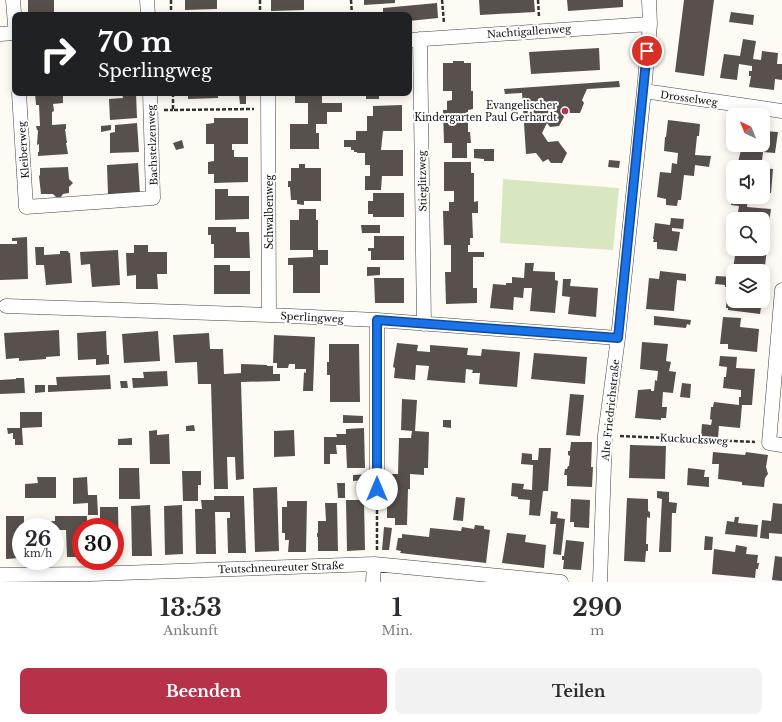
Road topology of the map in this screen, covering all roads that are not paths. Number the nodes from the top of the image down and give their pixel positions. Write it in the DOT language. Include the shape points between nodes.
graph roads {
  1 [pos="13,0"];
  2 [pos="147,0"];
  3 [pos="649,0"];
  4 [pos="14,12"];
  5 [pos="148,12"];
  6 [pos="650,24"];
  7 [pos="12,33"];
  8 [pos="0,34"];
  9 [pos="414,39"];
  10 [pos="644,91"];
  11 [pos="19,96"];
  12 [pos="150,96"];
  13 [pos="268,96"];
  14 [pos="782,111"];
  15 [pos="153,198"];
  16 [pos="782,290"];
  17 [pos="6,306"];
  18 [pos="269,315"];
  19 [pos="377,320"];
  20 [pos="424,324"];
  21 [pos="618,338"];
  22 [pos="776,444"];
  23 [pos="377,489"];
  24 [pos="374,564"];
  25 [pos="0,575"];
  26 [pos="91,578"];
  27 [pos="373,582"];
  28 [pos="561,582"];
  29 [pos="600,582"];
  1 -- 4 [label="street"];
  2 -- 5 [label="street"];
  3 -- 6 [label="street, Alte Friedrichstraße"];
  6 -- 9 [label="street, Nachtigallenweg"];
  6 -- 10 [label="street, Alte Friedrichstraße"];
  7 -- 8 [label="street"];
  9 -- 20 [label="street, Stieglitzweg"];
  10 -- 14 [label="street, Drosselweg"];
  10 -- 21 [label="street, Alte Friedrichstraße"];
  11 -- 15 [label="street, Kleiberweg" via="26,207"];
  12 -- 15 [label="street, Bachstelzenweg"];
  13 -- 18 [label="street, Schwalbenweg"];
  16 -- 22 [label="street"];
  17 -- 18 [label="street, Sperlingweg"];
  18 -- 19 [label="street, Sperlingweg"];
  19 -- 20 [label="street, Sperlingweg"];
  19 -- 23 [label="street"];
  20 -- 21 [label="street, Sperlingweg"];
  21 -- 29 [label="street, Alte Friedrichstraße" via="605,435"];
  24 -- 26 [label="street, Teutschneureuter Straße"];
  24 -- 27 [label="street"];
  24 -- 28 [label="street, Teutschneureuter Straße"];
  25 -- 26 [label="street, Teutschneureuter Straße"];
}
